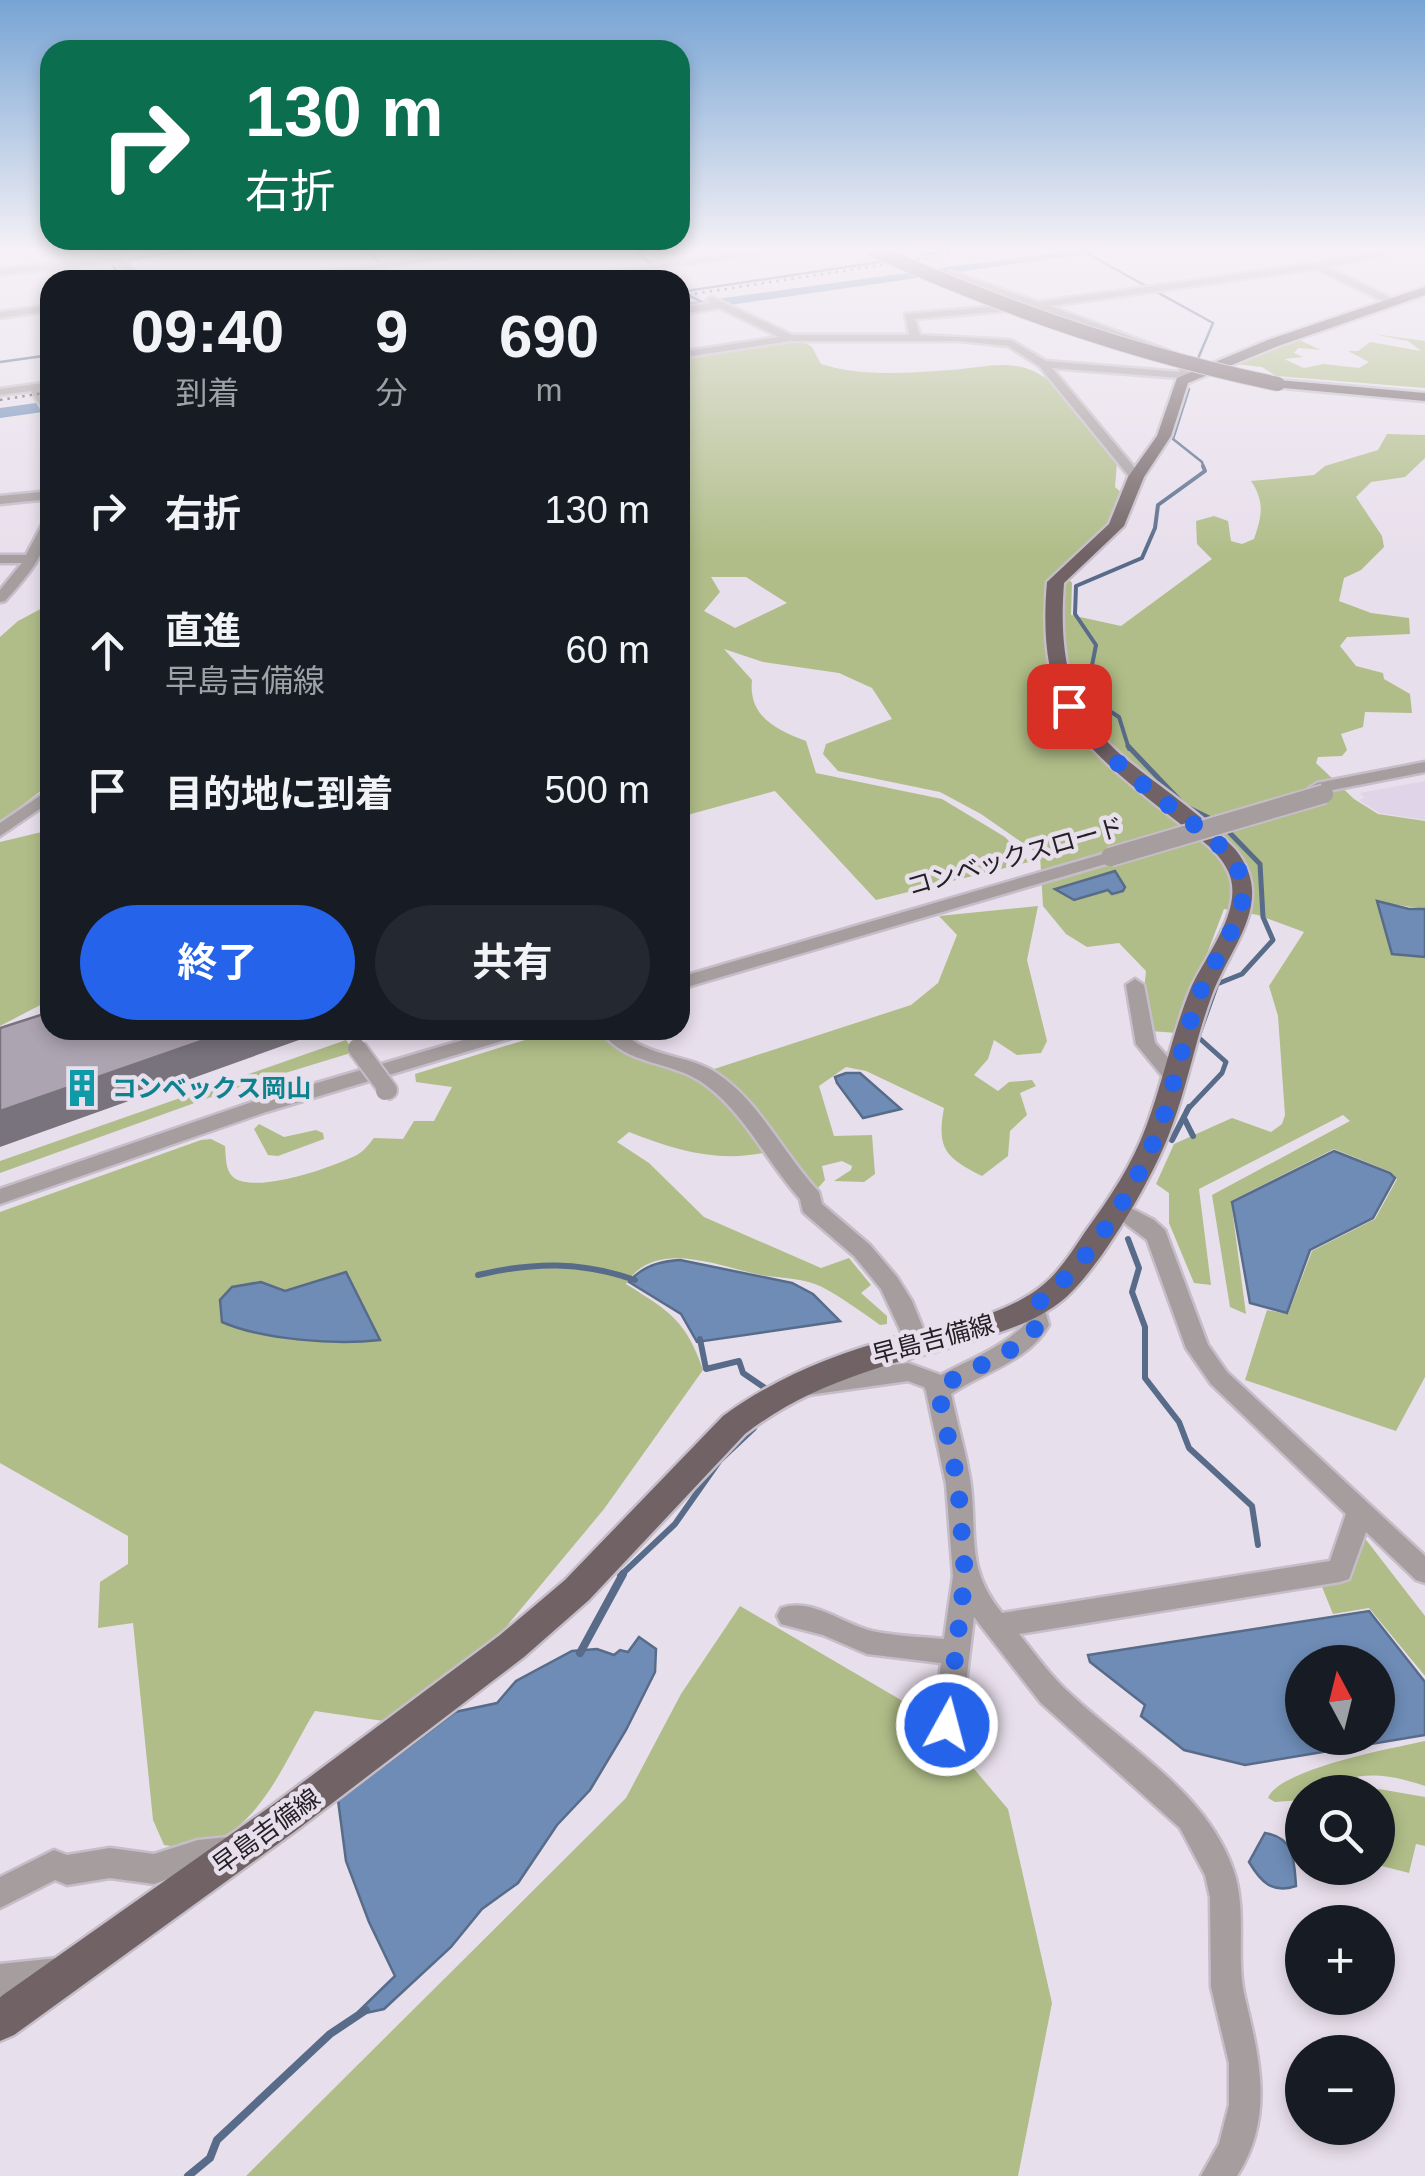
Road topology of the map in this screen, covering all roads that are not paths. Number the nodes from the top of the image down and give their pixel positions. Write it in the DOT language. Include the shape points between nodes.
graph roads {
  1 [pos="1027,352"];
  2 [pos="1125,352"];
  3 [pos="1142,352"];
  4 [pos="1156,352"];
  5 [pos="1166,352"];
  6 [pos="1251,352"];
  7 [pos="1043,364"];
  8 [pos="1187,374"];
  9 [pos="1279,382"];
  10 [pos="40,388"];
  11 [pos="34,389"];
  12 [pos="0,392"];
  13 [pos="1425,394"];
  14 [pos="40,398"];
  15 [pos="1136,477"];
  16 [pos="40,495"];
  17 [pos="0,500"];
  18 [pos="40,541"];
  19 [pos="0,558"];
  20 [pos="40,560"];
  21 [pos="28,565"];
  22 [pos="0,598"];
  23 [pos="1425,771"];
  24 [pos="40,801"];
  25 [pos="0,831"];
  26 [pos="1106,854"];
  27 [pos="690,971"];
  28 [pos="690,980"];
  29 [pos="1136,985"];
  30 [pos="451,1040"];
  31 [pos="484,1040"];
  32 [pos="617,1040"];
  33 [pos="357,1048"];
  34 [pos="1174,1077"];
  35 [pos="388,1090"];
  36 [pos="0,1186"];
  37 [pos="0,1197"];
  38 [pos="1116,1208"];
  39 [pos="1034,1306"];
  40 [pos="917,1343"];
  41 [pos="788,1387"];
  42 [pos="938,1390"];
  43 [pos="1360,1511"];
  44 [pos="1425,1572"];
  45 [pos="965,1575"];
  46 [pos="790,1616"];
  47 [pos="998,1625"];
  48 [pos="956,1653"];
  49 [pos="947,1725"];
  50 [pos="238,1851"];
  51 [pos="0,1892"];
  52 [pos="68,1974"];
  53 [pos="0,1980"];
  54 [pos="0,2021"];
  55 [pos="1218,2176"];
  1 -- 7 [label="street"];
  2 -- 8 [label="street"];
  3 -- 9 [label="main road, bridge"];
  4 -- 9 [label="main road, bridge"];
  5 -- 8 [label="street" via="1188,360"];
  6 -- 8 [label="main road"];
  7 -- 8 [label="street"];
  7 -- 15 [label="street"];
  8 -- 15 [label="main road, 早島吉備線" via="1164,436"];
  9 -- 13 [label="main road"];
  10 -- 11 [label="street"];
  11 -- 12 [label="street"];
  11 -- 14 [label="street"];
  15 -- 34 [label="main road, 早島吉備線" via="1116,526 1056,582 1053,612 1064,690 1076,718 1226,852 1244,881 1243,902 1193,1010"];
  16 -- 17 [label="street"];
  18 -- 21 [label="street"];
  19 -- 21 [label="street"];
  20 -- 21 [label="street"];
  21 -- 22 [label="street"];
  23 -- 26 [label="street, コンベックスロード, bridge" via="1320,791"];
  24 -- 25 [label="street"];
  26 -- 27 [label="street, コンベックスロード"];
  26 -- 28 [label="street, コンベックスロード"];
  29 -- 34 [label="street" via="1146,1044"];
  30 -- 36 [label="street"];
  31 -- 37 [label="street" via="266,1105"];
  32 -- 40 [label="street" via="714,1080 811,1197 811,1207 858,1242 907,1307"];
  33 -- 35 [label="street, bridge"];
  34 -- 38 [label="main road, 早島吉備線" via="1151,1148"];
  38 -- 39 [label="main road, 早島吉備線" via="1069,1276"];
  38 -- 43 [label="street" via="1156,1236 1206,1362"];
  39 -- 40 [label="main road, 早島吉備線"];
  39 -- 42 [label="street" via="1038,1325 1014,1351"];
  40 -- 41 [label="main road, 早島吉備線"];
  41 -- 42 [label="street" via="908,1372 932,1380"];
  41 -- 50 [label="main road, 早島吉備線" via="734,1425 548,1616"];
  42 -- 45 [label="street" via="958,1484"];
  43 -- 44 [label="street"];
  43 -- 47 [label="street" via="1340,1571"];
  45 -- 47 [label="street" via="973,1597"];
  45 -- 48 [label="street"];
  46 -- 48 [label="street" via="867,1642"];
  47 -- 55 [label="street" via="1051,1694 1190,1818 1219,1871 1227,1987 1245,2063 1246,2105 1234,2150"];
  48 -- 49 [label="street"];
  50 -- 51 [label="street" via="198,1854 154,1869 54,1866"];
  50 -- 52 [label="main road, 早島吉備線"];
  52 -- 53 [label="street"];
  52 -- 54 [label="main road, 早島吉備線"];
}
